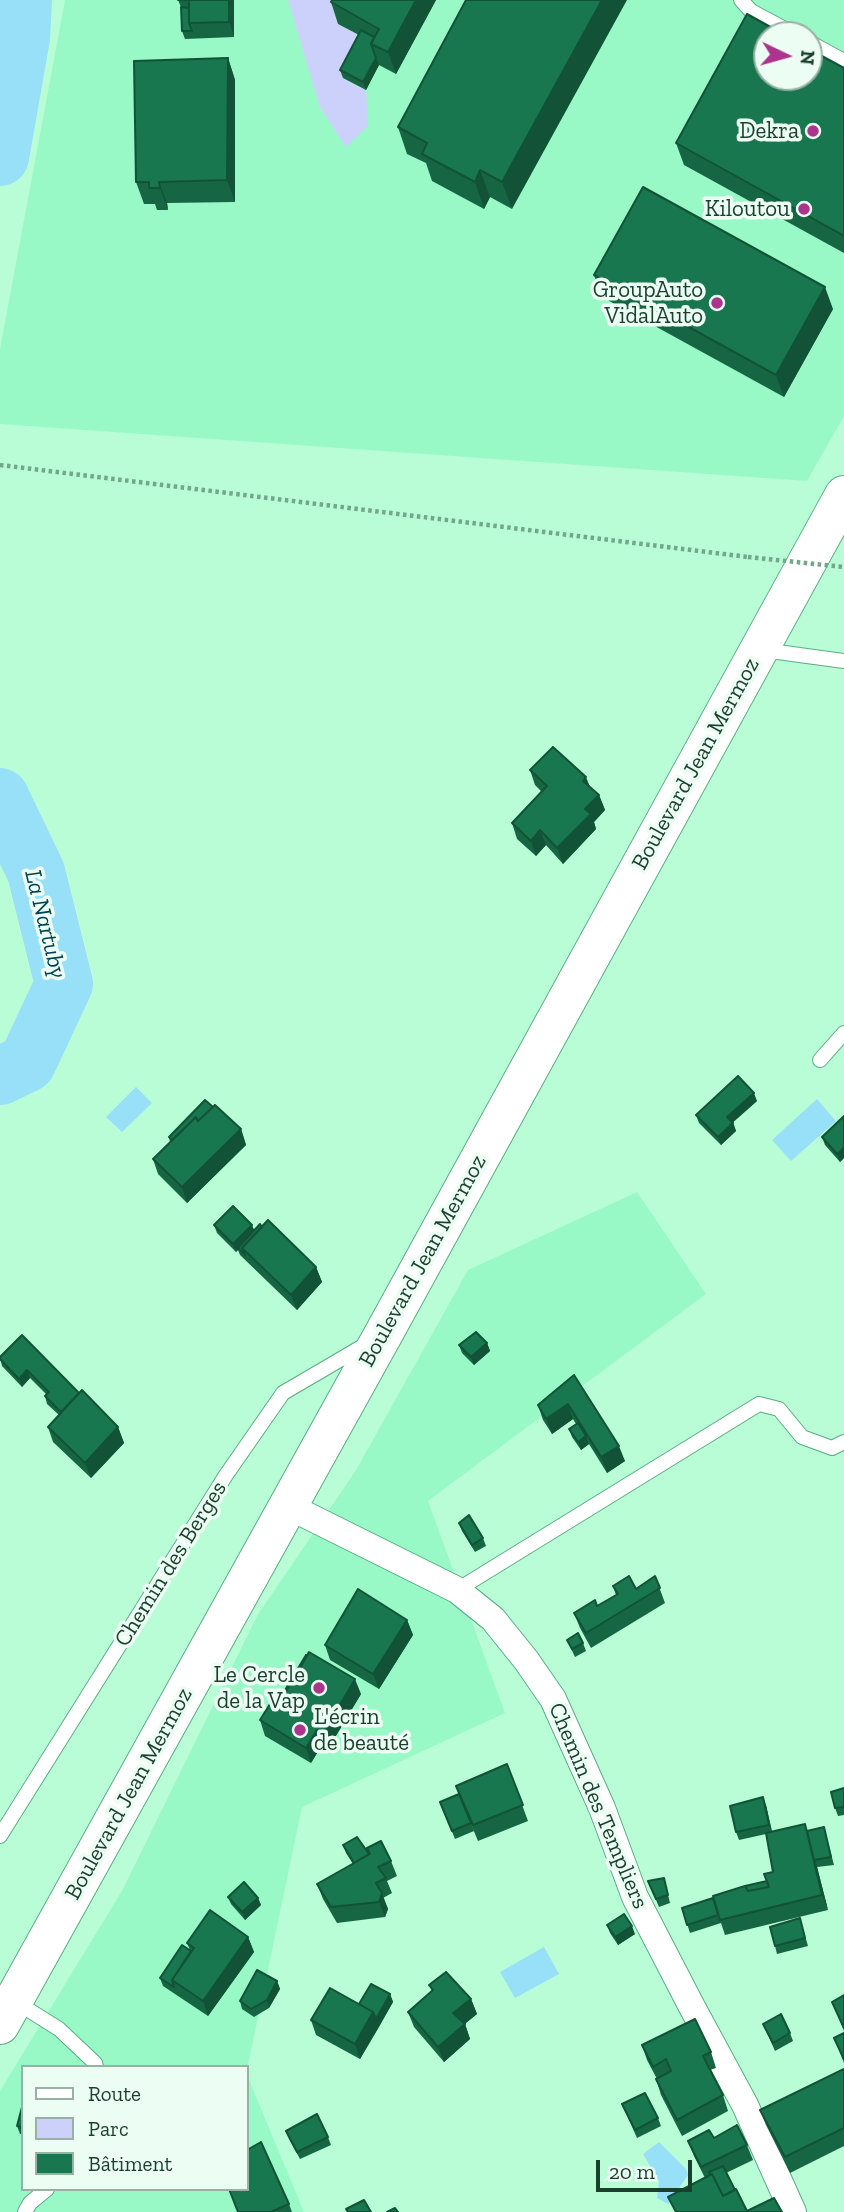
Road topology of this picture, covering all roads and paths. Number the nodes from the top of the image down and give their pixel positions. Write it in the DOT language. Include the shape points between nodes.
graph roads {
  1 [pos="741,0"];
  2 [pos="770,21"];
  3 [pos="823,50"];
  4 [pos="844,61"];
  5 [pos="1,466"];
  6 [pos="844,495"];
  7 [pos="844,567"];
  8 [pos="758,650"];
  9 [pos="844,661"];
  10 [pos="844,1032"];
  11 [pos="820,1060"];
  12 [pos="384,1333"];
  13 [pos="844,1441"];
  14 [pos="288,1506"];
  15 [pos="457,1590"];
  16 [pos="0,1836"];
  17 [pos="8,2013"];
  18 [pos="96,2065"];
  19 [pos="45,2191"];
  20 [pos="25,2212"];
  21 [pos="793,2212"];
  1 -- 2 [label="lane"];
  3 -- 4 [label="lane"];
  5 -- 7 [label="path, bridge"];
  6 -- 8 [label="main road, Boulevard Jean Mermoz"];
  8 -- 9 [label="lane"];
  8 -- 12 [label="main road, Boulevard Jean Mermoz"];
  10 -- 11 [label="lane"];
  12 -- 14 [label="main road, Boulevard Jean Mermoz"];
  12 -- 16 [label="lane, Chemin des Berges" via="283,1393 226,1475"];
  13 -- 15 [label="lane" via="832,1448 802,1437 779,1409 759,1404"];
  14 -- 15 [label="street, Chemin des Templiers"];
  14 -- 17 [label="main road, Boulevard Jean Mermoz"];
  15 -- 21 [label="street, Chemin des Templiers" via="493,1619 553,1699 602,1808 635,1897 746,2105"];
  17 -- 18 [label="lane" via="58,2029"];
  19 -- 20 [label="lane"];
}
